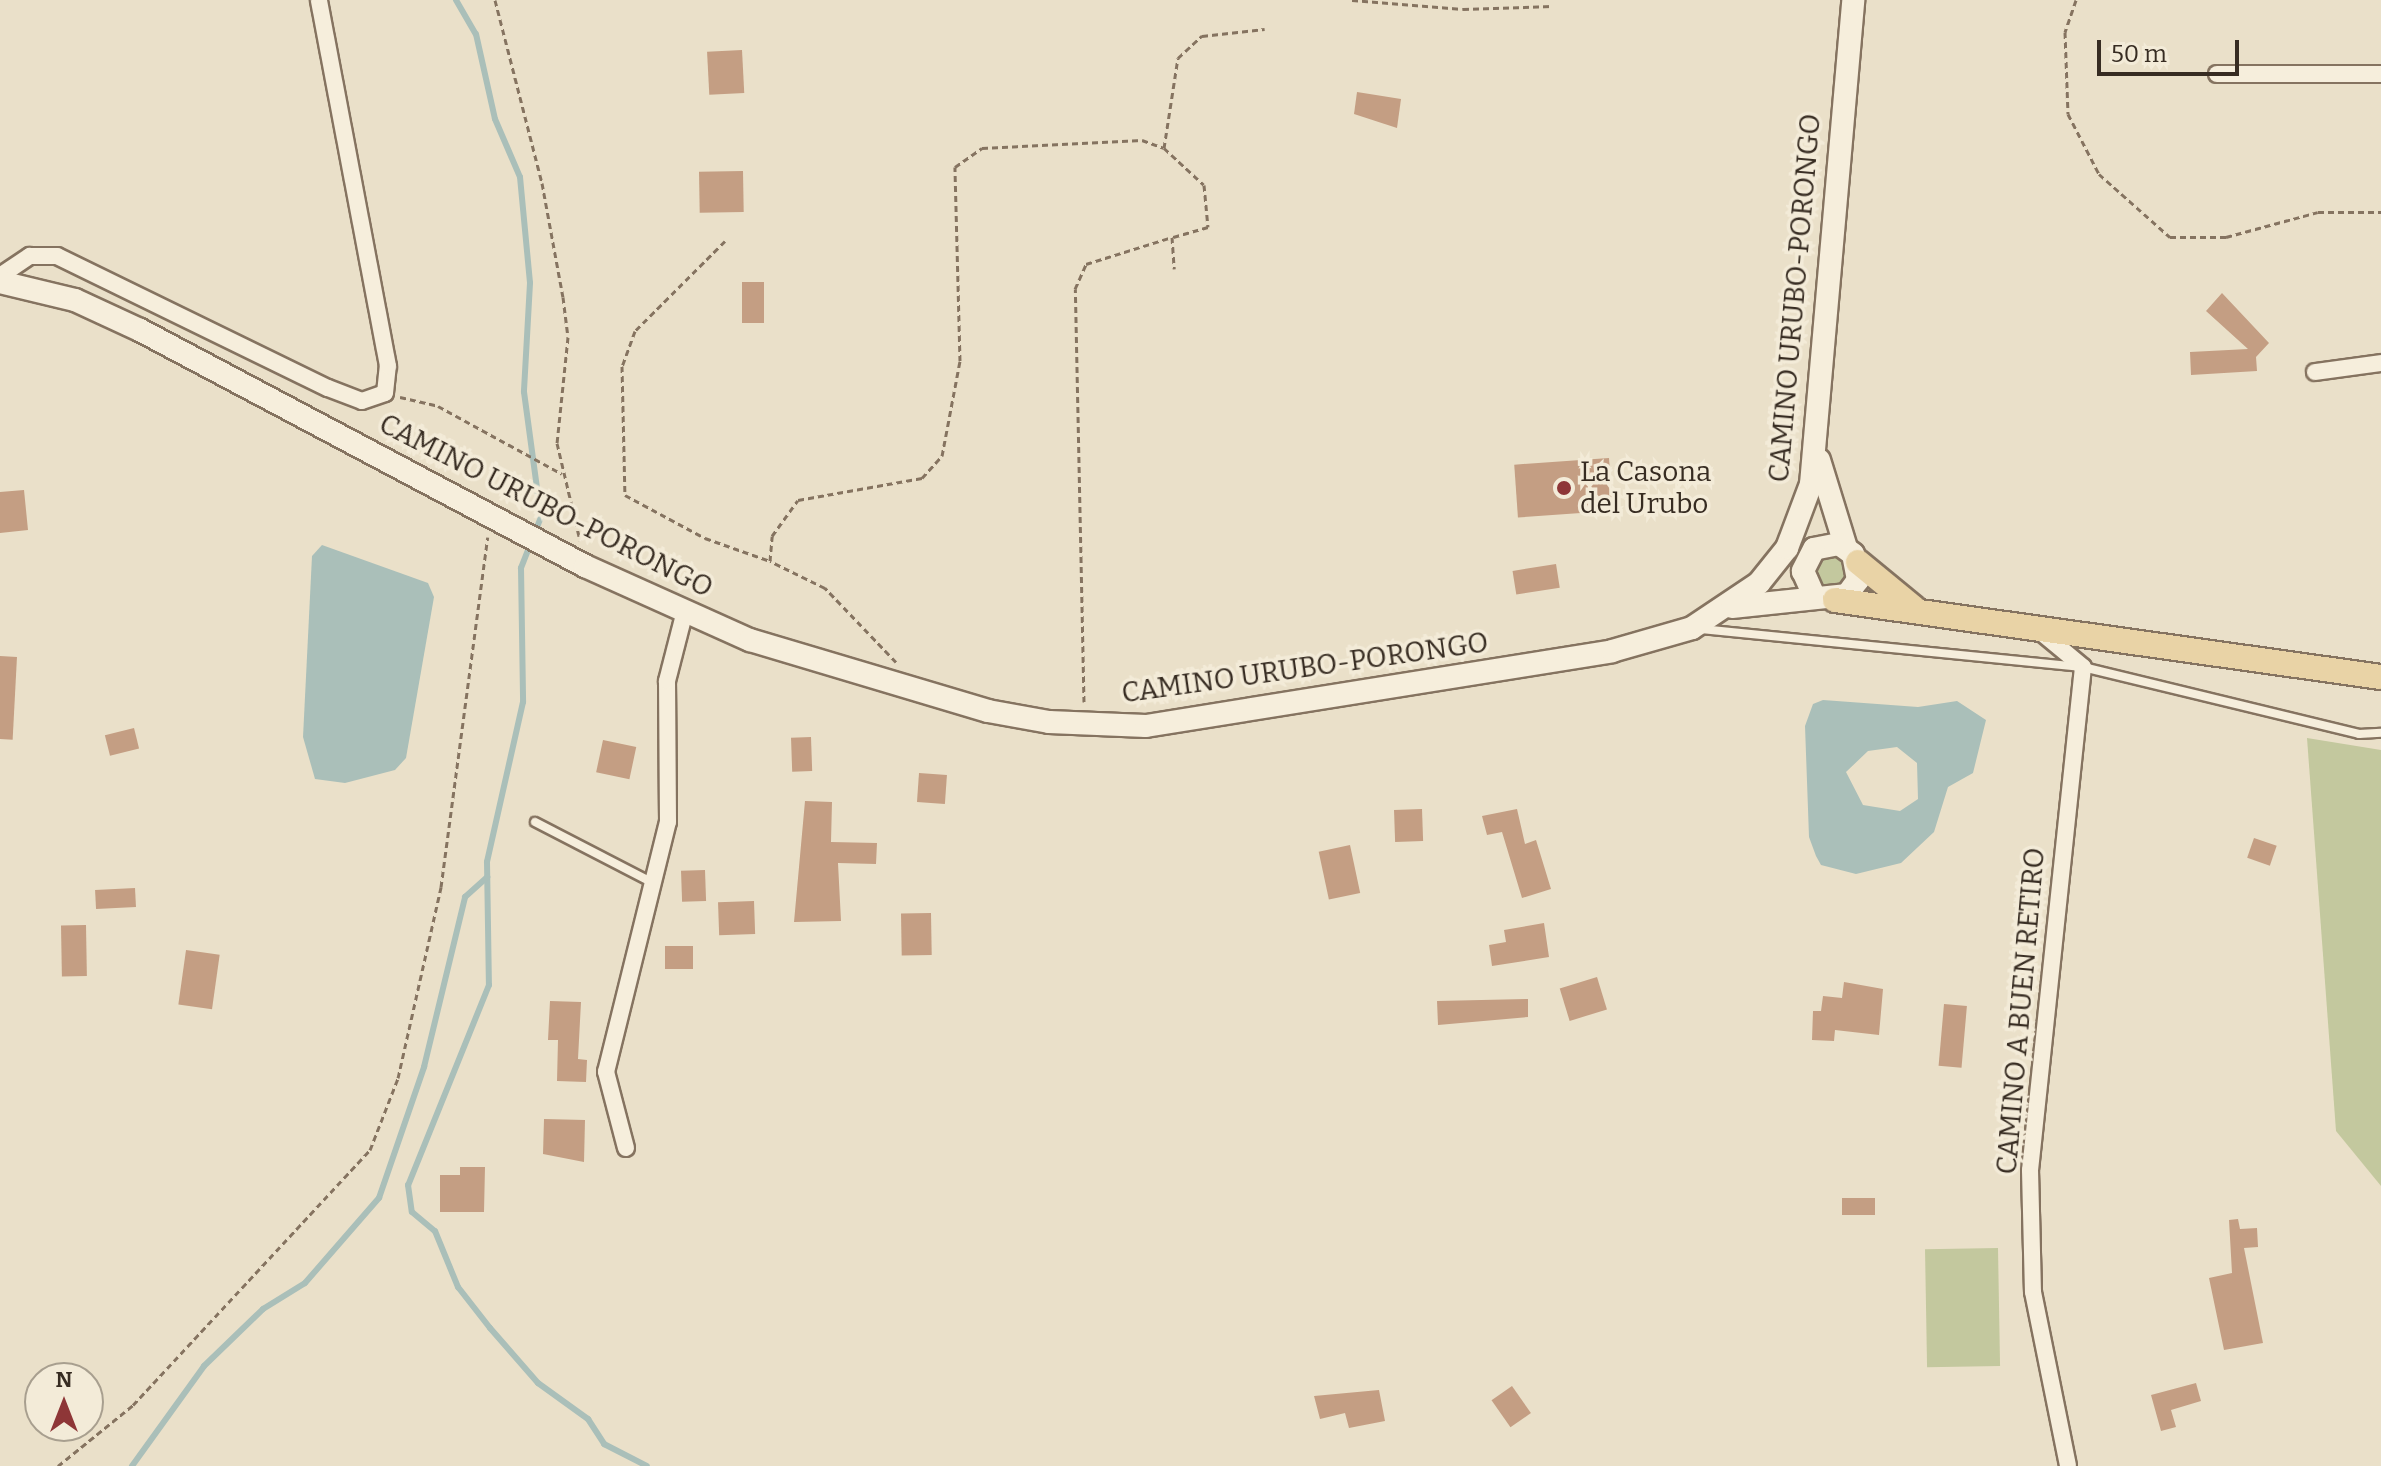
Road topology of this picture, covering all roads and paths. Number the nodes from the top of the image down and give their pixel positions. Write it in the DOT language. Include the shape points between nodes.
graph roads {
  1 [pos="319,0"];
  2 [pos="495,0"];
  3 [pos="1352,0"];
  4 [pos="1853,0"];
  5 [pos="2076,0"];
  6 [pos="1552,6"];
  7 [pos="1265,29"];
  8 [pos="2217,74"];
  9 [pos="2381,74"];
  10 [pos="1164,148"];
  11 [pos="2381,212"];
  12 [pos="1172,237"];
  13 [pos="725,241"];
  14 [pos="1174,269"];
  15 [pos="0,279"];
  16 [pos="2381,363"];
  17 [pos="2315,372"];
  18 [pos="385,393"];
  19 [pos="1815,444"];
  20 [pos="563,474"];
  21 [pos="1811,484"];
  22 [pos="498,520"];
  23 [pos="1808,555"];
  24 [pos="1852,555"];
  25 [pos="770,561"];
  26 [pos="585,566"];
  27 [pos="1824,596"];
  28 [pos="1731,608"];
  29 [pos="1914,608"];
  30 [pos="685,611"];
  31 [pos="1692,628"];
  32 [pos="2036,628"];
  33 [pos="2083,667"];
  34 [pos="2381,677"];
  35 [pos="909,687"];
  36 [pos="1085,725"];
  37 [pos="2381,733"];
  38 [pos="535,822"];
  39 [pos="654,884"];
  40 [pos="626,1148"];
  41 [pos="58,1466"];
  42 [pos="2068,1466"];
  1 -- 18 [label="street" via="388,366"];
  2 -- 20 [label="path" via="563,297 568,337 556,414"];
  3 -- 6 [label="path" via="1463,9"];
  4 -- 19 [label="main road, CAMINO URUBO-PORONGO"];
  5 -- 11 [label="path" via="2065,32 2068,114 2099,174 2170,237 2226,237 2318,212"];
  7 -- 10 [label="path" via="1227,28 1183,51 1169,84"];
  8 -- 9 [label="street"];
  10 -- 12 [label="path" via="1204,185 1208,227"];
  10 -- 25 [label="path" via="1142,140 966,154 953,184 960,361 942,456 922,478 798,500 772,536"];
  12 -- 14 [label="path"];
  12 -- 36 [label="path" via="1086,264 1075,289"];
  13 -- 25 [label="path" via="635,331 622,366 625,495 705,538"];
  15 -- 18 [label="street" via="30,256 57,256 328,388 362,401"];
  15 -- 22 [label="main road, CAMINO URUBO-PORONGO" via="75,300 140,330"];
  16 -- 17 [label="street"];
  18 -- 20 [label="path" via="438,406"];
  19 -- 21 [label="main road, CAMINO URUBO-PORONGO"];
  19 -- 24 [label="main road"];
  20 -- 26 [label="path"];
  21 -- 23 [label="main road"];
  21 -- 28 [label="main road, CAMINO URUBO-PORONGO" via="1787,548"];
  22 -- 26 [label="main road, CAMINO URUBO-PORONGO"];
  22 -- 41 [label="path" via="441,887 398,1078 370,1150 133,1405"];
  23 -- 24 [label="main road" via="1822,545"];
  23 -- 27 [label="main road" via="1803,571"];
  24 -- 27 [label="main road" via="1854,588"];
  24 -- 29 [label="main road"];
  25 -- 35 [label="path" via="825,588 855,614"];
  26 -- 30 [label="main road, CAMINO URUBO-PORONGO"];
  27 -- 28 [label="main road"];
  27 -- 29 [label="main road"];
  28 -- 31 [label="main road, CAMINO URUBO-PORONGO"];
  29 -- 32 [label="main road"];
  30 -- 35 [label="main road, CAMINO URUBO-PORONGO" via="750,640"];
  30 -- 39 [label="street" via="667,681 668,822"];
  31 -- 33 [label="lane"];
  31 -- 36 [label="main road, CAMINO URUBO-PORONGO" via="1612,651 1475,674 1146,726"];
  32 -- 33 [label="street"];
  32 -- 34 [label="main road"];
  33 -- 37 [label="lane" via="2359,734"];
  33 -- 42 [label="street, CAMINO A BUEN RETIRO" via="2030,1170 2033,1292"];
  35 -- 36 [label="main road, CAMINO URUBO-PORONGO" via="988,711"];
  38 -- 39 [label="lane"];
  39 -- 40 [label="street" via="606,1072"];
}
